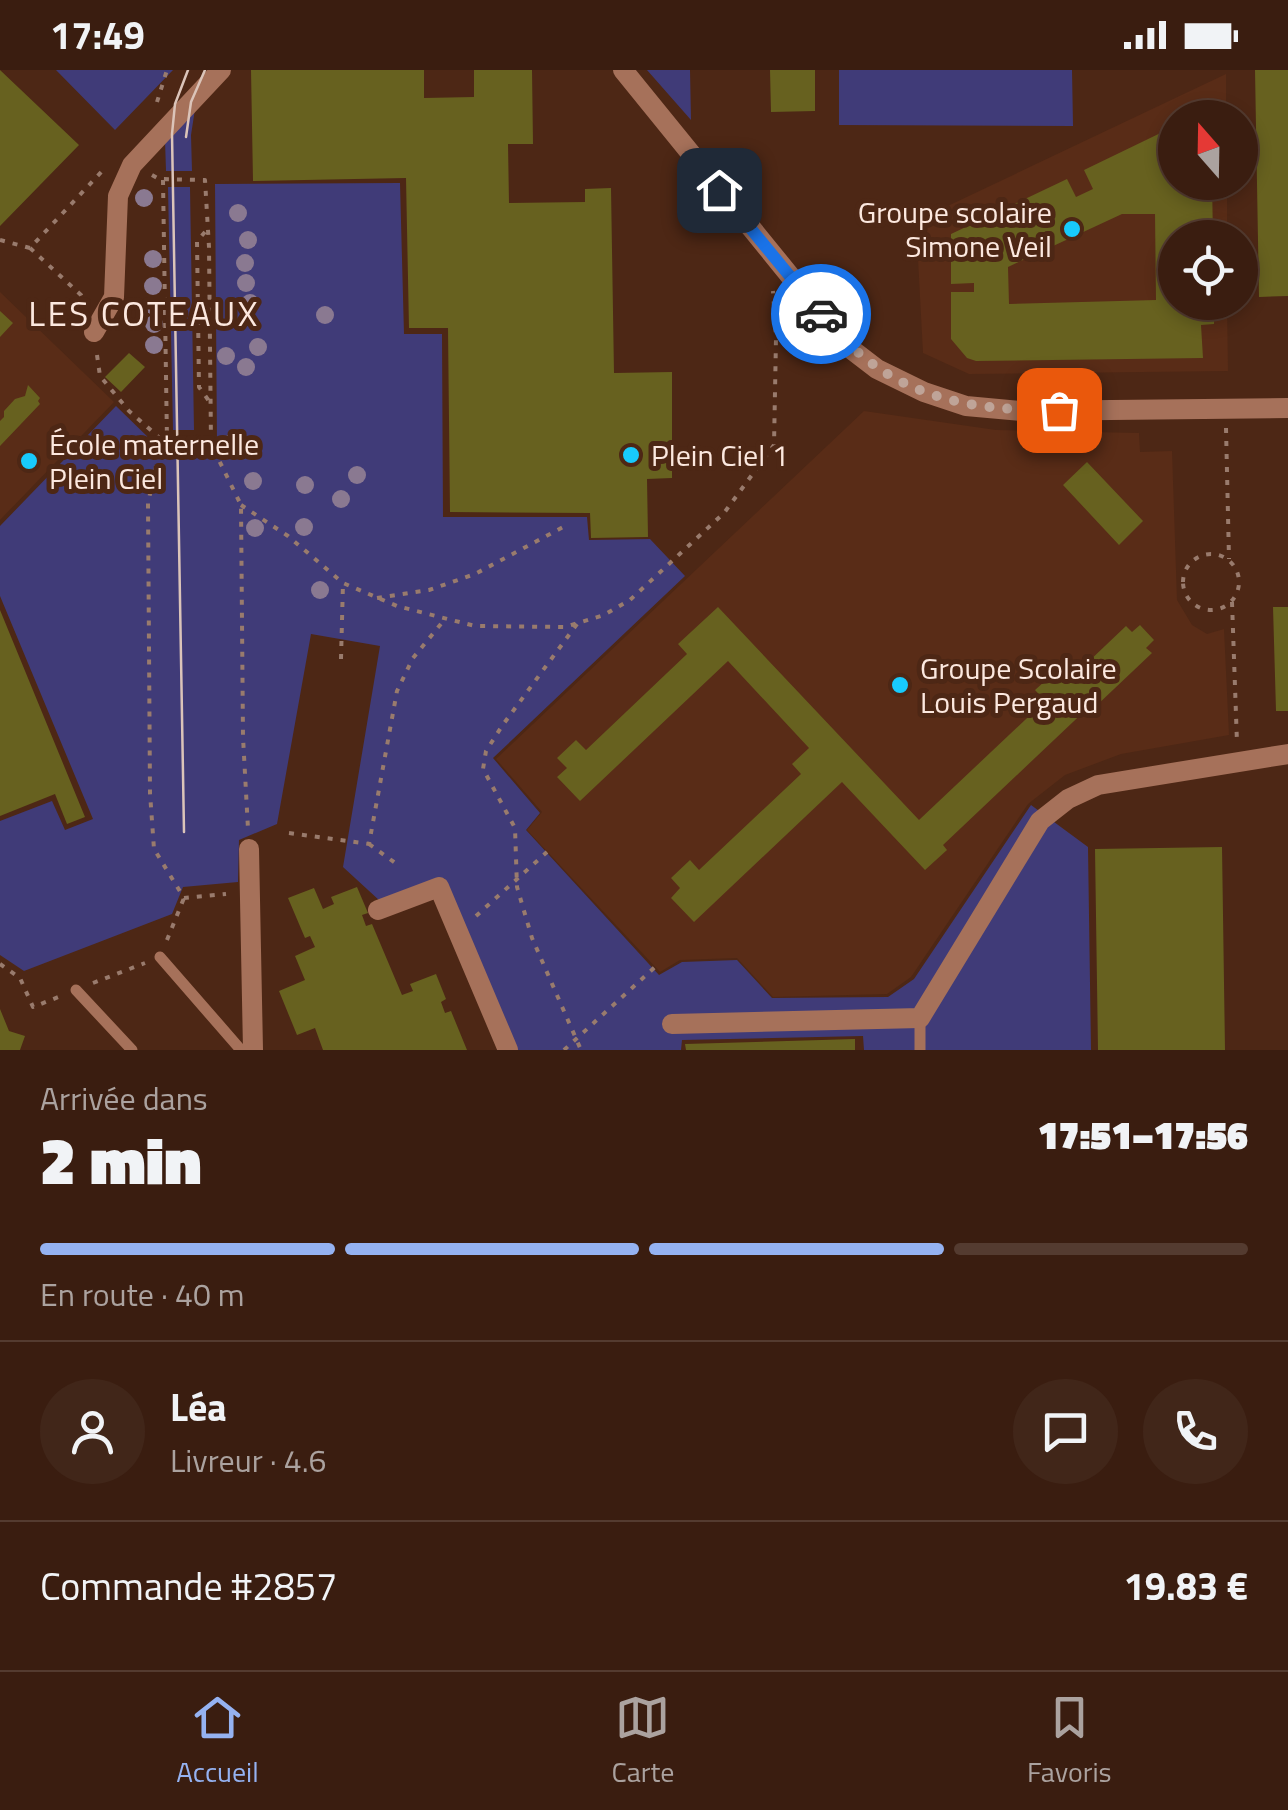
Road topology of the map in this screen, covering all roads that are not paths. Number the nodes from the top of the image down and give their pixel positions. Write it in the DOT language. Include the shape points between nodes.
graph roads {
  1 [pos="221,70"];
  2 [pos="623,70"];
  3 [pos="94,332"];
  4 [pos="1288,408"];
  5 [pos="1288,754"];
  6 [pos="250,849"];
  7 [pos="378,910"];
  8 [pos="160,957"];
  9 [pos="76,990"];
  10 [pos="920,1018"];
  11 [pos="672,1024"];
  12 [pos="132,1050"];
  13 [pos="242,1050"];
  14 [pos="253,1050"];
  15 [pos="508,1050"];
  16 [pos="920,1050"];
  1 -- 3 [label="street" via="132,164 118,196 114,297"];
  2 -- 4 [label="street" via="847,346 877,369 966,406"];
  5 -- 10 [label="street" via="1098,786 1068,799 1040,821"];
  6 -- 14 [label="street"];
  7 -- 15 [label="street" via="439,887"];
  8 -- 13 [label="lane"];
  9 -- 12 [label="lane"];
  10 -- 11 [label="street"];
  10 -- 16 [label="lane"];
}
